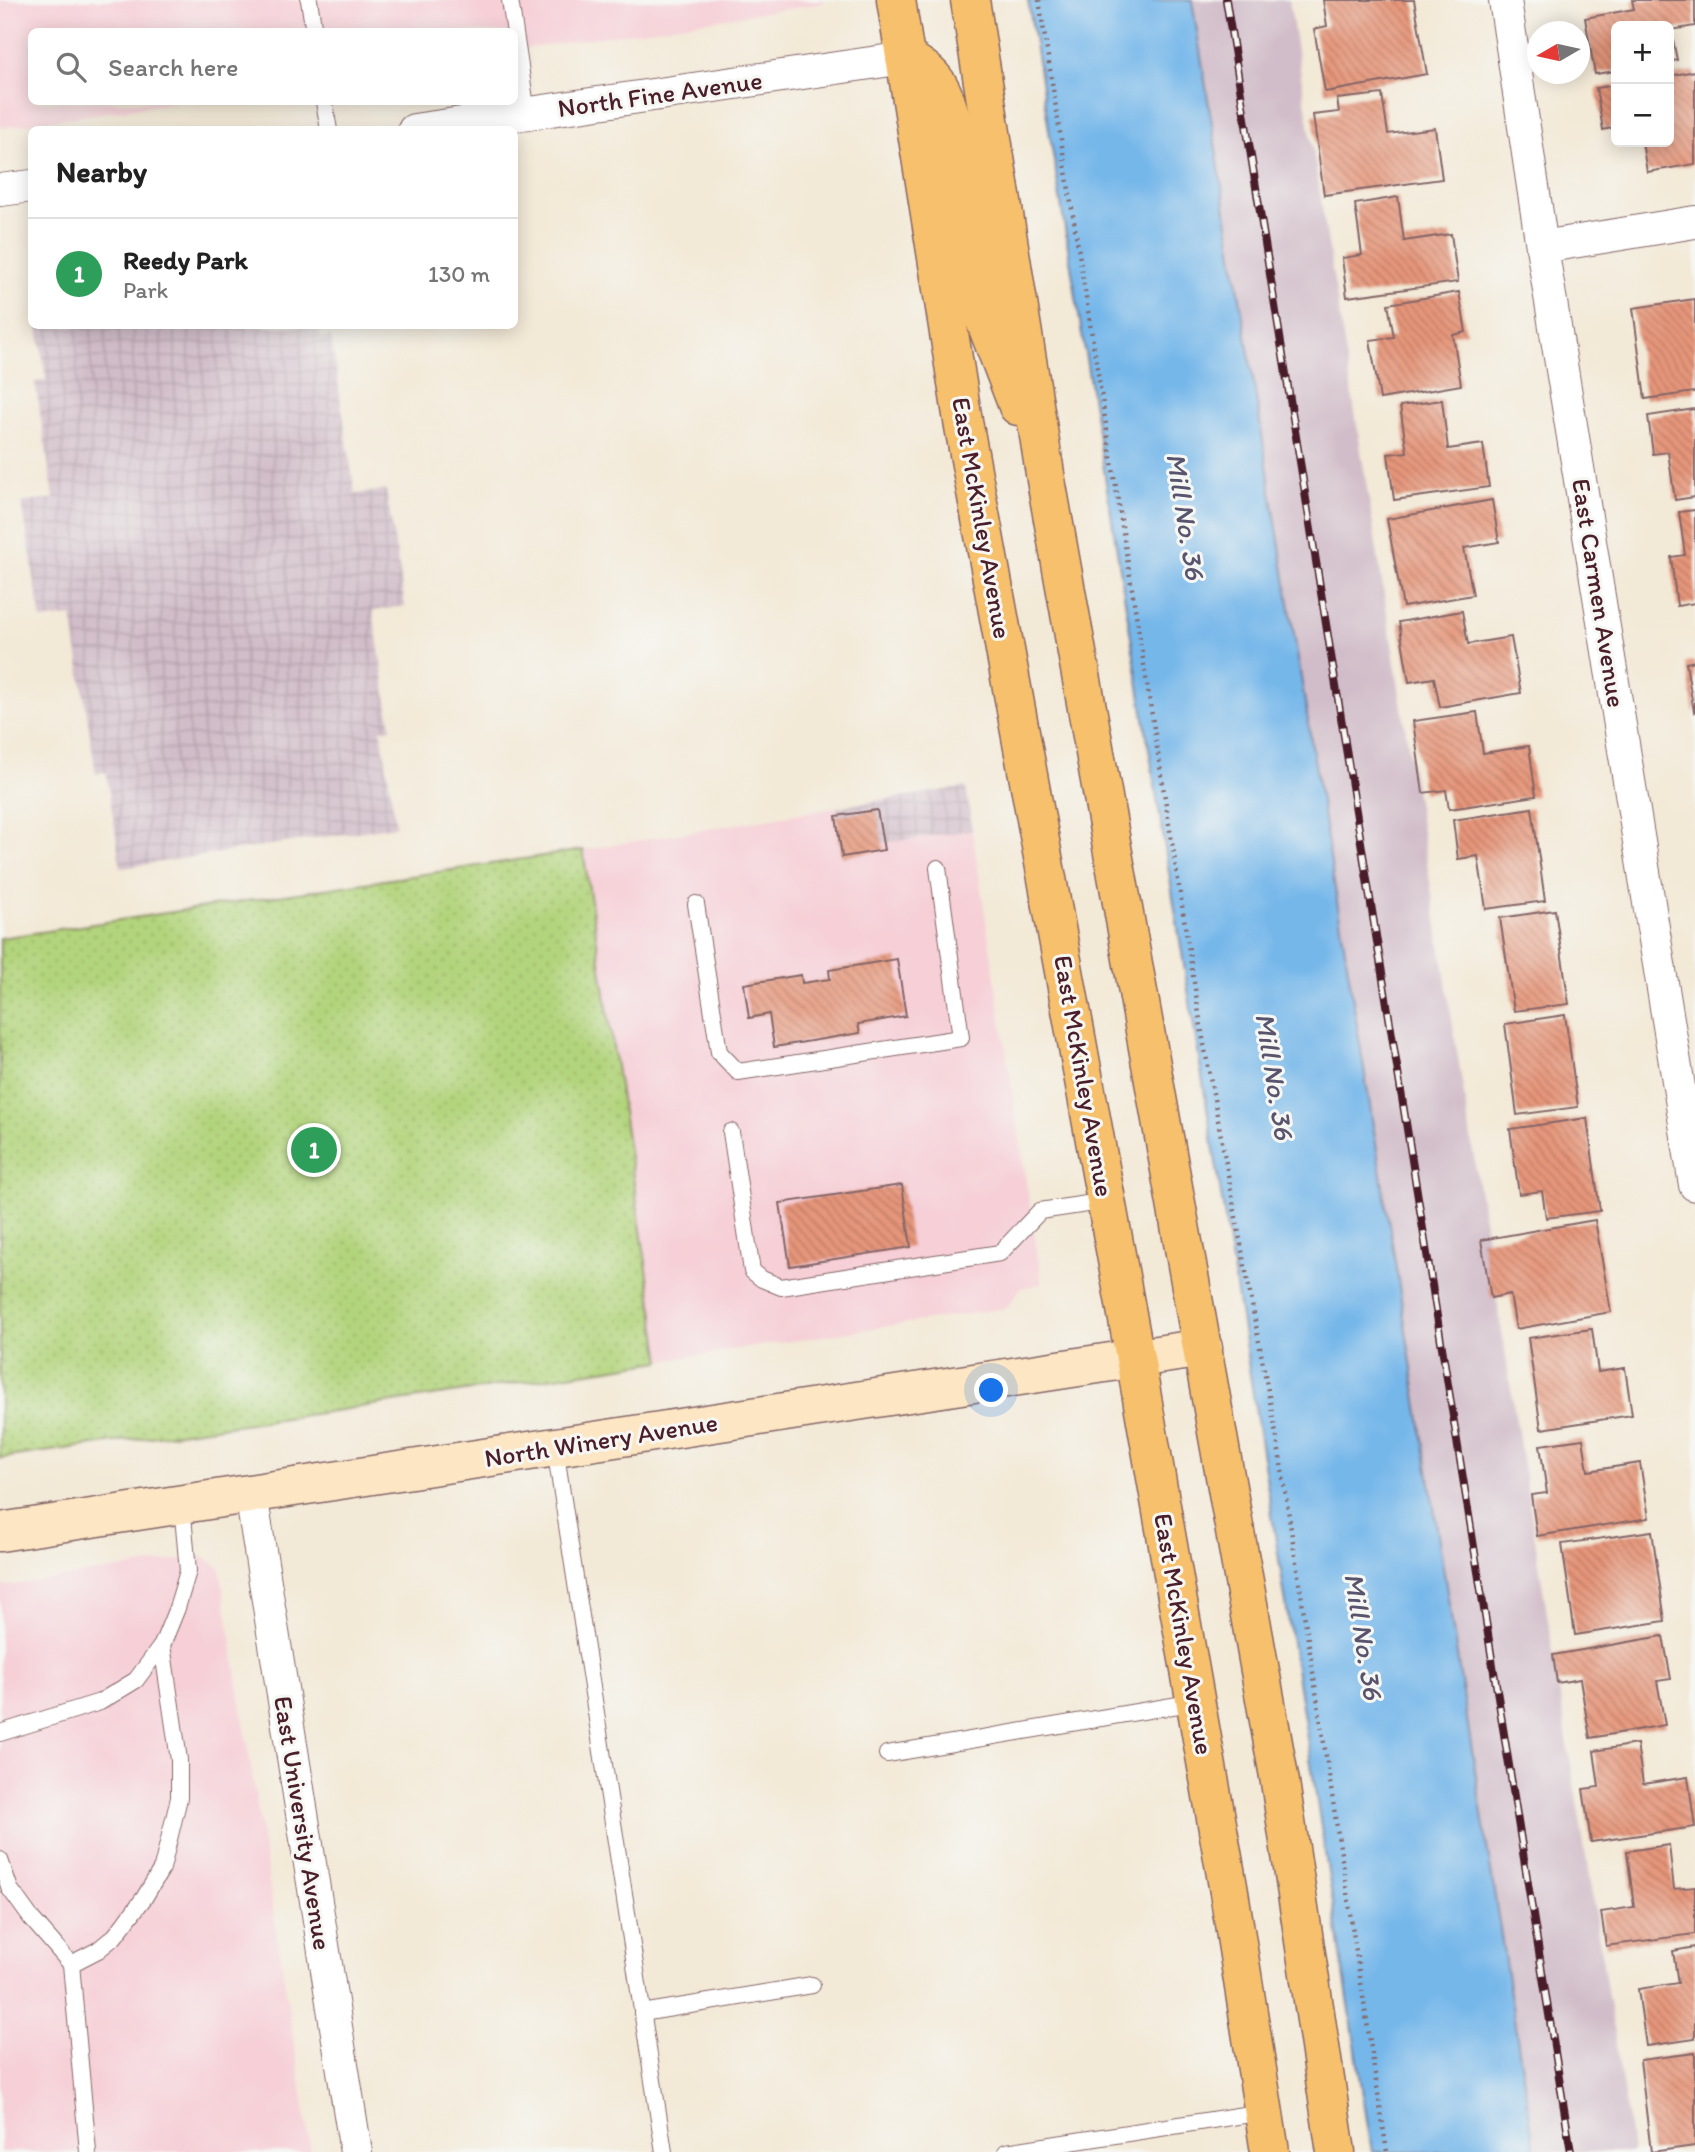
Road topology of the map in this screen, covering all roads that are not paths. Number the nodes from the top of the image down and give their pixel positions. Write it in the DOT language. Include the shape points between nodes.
graph roads {
  1 [pos="309,0"];
  2 [pos="510,0"];
  3 [pos="896,0"];
  4 [pos="970,0"];
  5 [pos="1505,0"];
  6 [pos="313,28"];
  7 [pos="514,28"];
  8 [pos="518,53"];
  9 [pos="905,58"];
  10 [pos="324,105"];
  11 [pos="527,113"];
  12 [pos="327,126"];
  13 [pos="441,126"];
  14 [pos="28,186"];
  15 [pos="0,190"];
  16 [pos="1695,222"];
  17 [pos="1542,247"];
  18 [pos="1046,480"];
  19 [pos="938,868"];
  20 [pos="696,904"];
  21 [pos="731,1132"];
  22 [pos="1695,1185"];
  23 [pos="1107,1201"];
  24 [pos="1203,1348"];
  25 [pos="1136,1358"];
  26 [pos="555,1448"];
  27 [pos="251,1494"];
  28 [pos="182,1505"];
  29 [pos="0,1532"];
  30 [pos="162,1645"];
  31 [pos="1196,1702"];
  32 [pos="0,1733"];
  33 [pos="887,1754"];
  34 [pos="0,1860"];
  35 [pos="71,1964"];
  36 [pos="812,1985"];
  37 [pos="642,2013"];
  38 [pos="1264,2112"];
  39 [pos="88,2152"];
  40 [pos="356,2152"];
  41 [pos="664,2152"];
  42 [pos="1006,2152"];
  43 [pos="1270,2152"];
  44 [pos="1336,2152"];
  1 -- 6 [label="lane"];
  2 -- 7 [label="lane"];
  3 -- 9 [label="main road, East McKinley Avenue"];
  4 -- 18 [label="main road"];
  5 -- 17 [label="street, East Carmen Avenue"];
  8 -- 11 [label="lane"];
  9 -- 11 [label="street, North Fine Avenue"];
  9 -- 18 [label="main road" via="924,68 945,98 983,315"];
  9 -- 23 [label="main road, East McKinley Avenue" via="963,421"];
  10 -- 12 [label="lane"];
  11 -- 13 [label="street, North Fine Avenue"];
  14 -- 15 [label="street"];
  16 -- 17 [label="street"];
  17 -- 22 [label="street, East Carmen Avenue"];
  18 -- 24 [label="main road"];
  19 -- 20 [label="lane" via="961,1038 738,1072 719,1052"];
  21 -- 23 [label="lane" via="752,1271 781,1287 1000,1253 1040,1211"];
  23 -- 25 [label="main road, East McKinley Avenue"];
  24 -- 25 [label="street, North Winery Avenue"];
  24 -- 44 [label="main road" via="1280,1782"];
  25 -- 26 [label="street, North Winery Avenue"];
  25 -- 31 [label="main road, East McKinley Avenue"];
  26 -- 27 [label="street, North Winery Avenue"];
  26 -- 37 [label="lane"];
  27 -- 28 [label="street, North Winery Avenue"];
  27 -- 40 [label="street, East University Avenue"];
  28 -- 29 [label="street, North Winery Avenue"];
  28 -- 30 [label="lane" via="188,1571"];
  30 -- 32 [label="lane" via="136,1679 100,1702"];
  30 -- 35 [label="lane" via="179,1760 179,1798 162,1868 115,1936"];
  31 -- 33 [label="lane"];
  31 -- 38 [label="main road, East McKinley Avenue"];
  34 -- 35 [label="lane" via="10,1889"];
  35 -- 39 [label="lane"];
  36 -- 37 [label="lane"];
  37 -- 41 [label="lane"];
  38 -- 42 [label="lane"];
  38 -- 43 [label="main road, East McKinley Avenue"];
}
